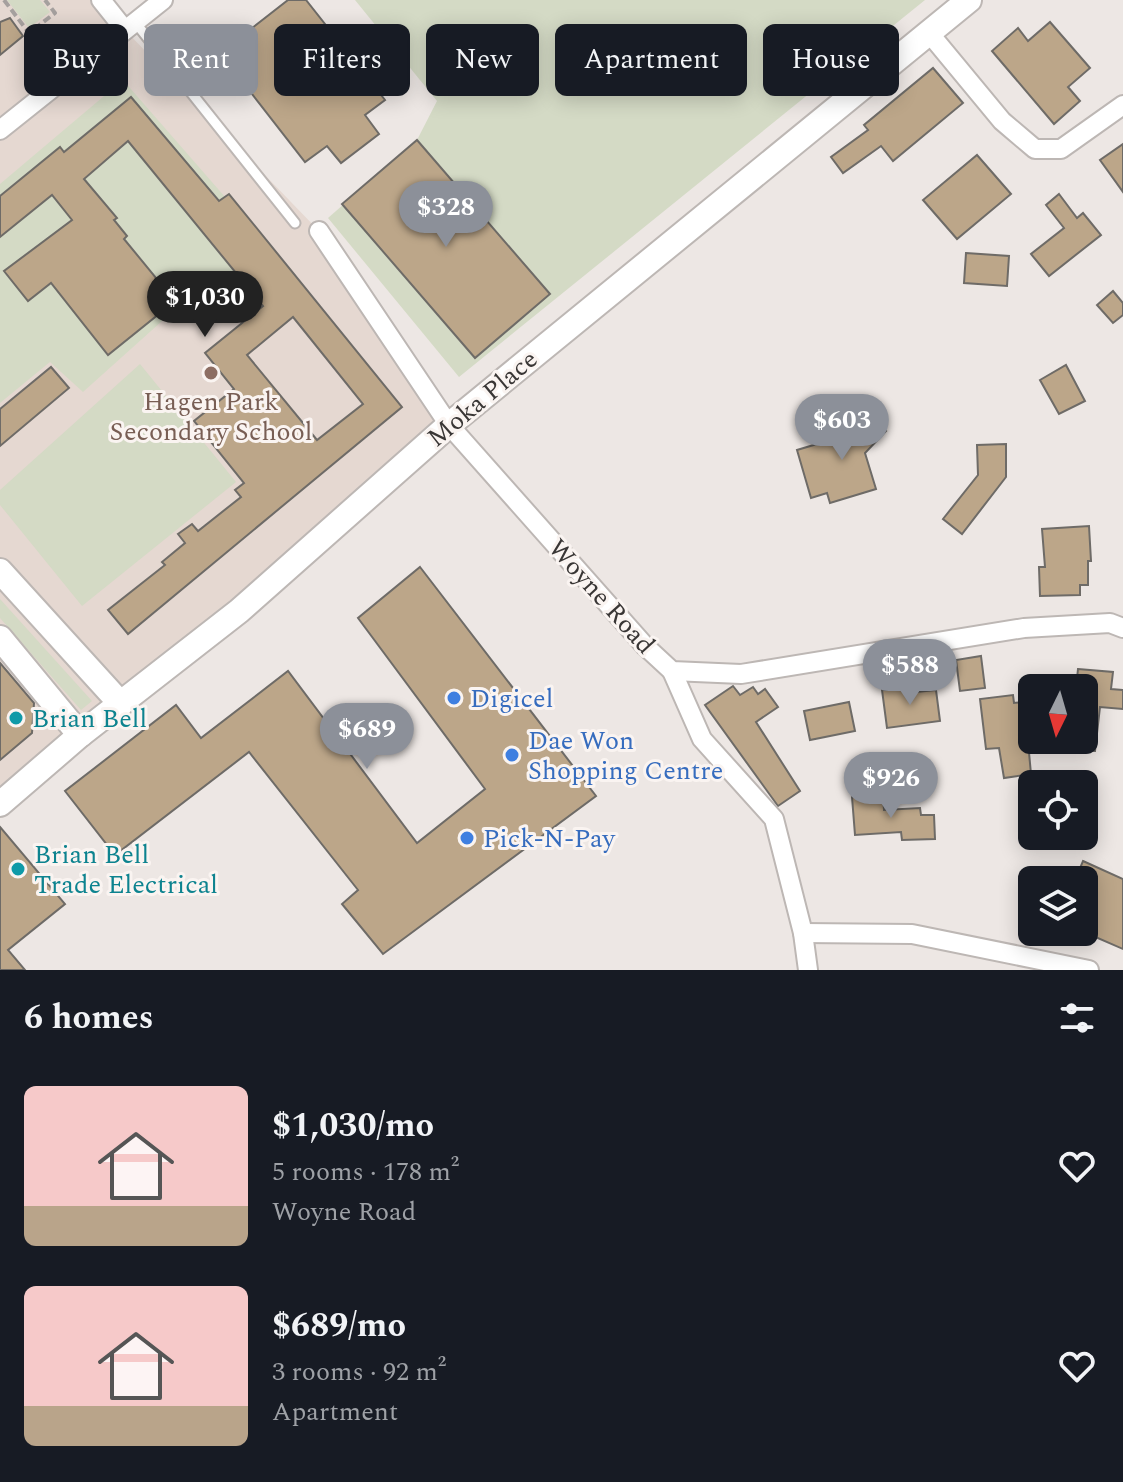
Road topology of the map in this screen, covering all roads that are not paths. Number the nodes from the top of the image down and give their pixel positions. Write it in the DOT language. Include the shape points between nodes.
graph roads {
  1 [pos="101,0"];
  2 [pos="163,0"];
  3 [pos="969,0"];
  4 [pos="130,26"];
  5 [pos="930,34"];
  6 [pos="1123,105"];
  7 [pos="0,130"];
  8 [pos="295,223"];
  9 [pos="319,231"];
  10 [pos="449,425"];
  11 [pos="0,571"];
  12 [pos="1119,621"];
  13 [pos="0,638"];
  14 [pos="672,671"];
  15 [pos="121,704"];
  16 [pos="80,735"];
  17 [pos="0,804"];
  18 [pos="803,933"];
  19 [pos="808,970"];
  20 [pos="1089,970"];
  1 -- 4 [label="street"];
  2 -- 4 [label="street"];
  3 -- 5 [label="street, Moka Place"];
  4 -- 7 [label="street"];
  4 -- 8 [label="lane"];
  5 -- 6 [label="street" via="1002,121 1035,149 1061,149"];
  5 -- 10 [label="street, Moka Place"];
  9 -- 10 [label="street, Woyne Road"];
  10 -- 14 [label="street, Woyne Road"];
  10 -- 15 [label="street, Moka Place" via="239,611"];
  11 -- 15 [label="street"];
  12 -- 14 [label="street, Woyne Road" via="1024,628 741,674"];
  13 -- 16 [label="street"];
  14 -- 18 [label="street" via="702,739 774,819"];
  15 -- 16 [label="street, Moka Place"];
  16 -- 17 [label="street, Moka Place"];
  18 -- 19 [label="street"];
  18 -- 20 [label="street" via="912,934"];
}
